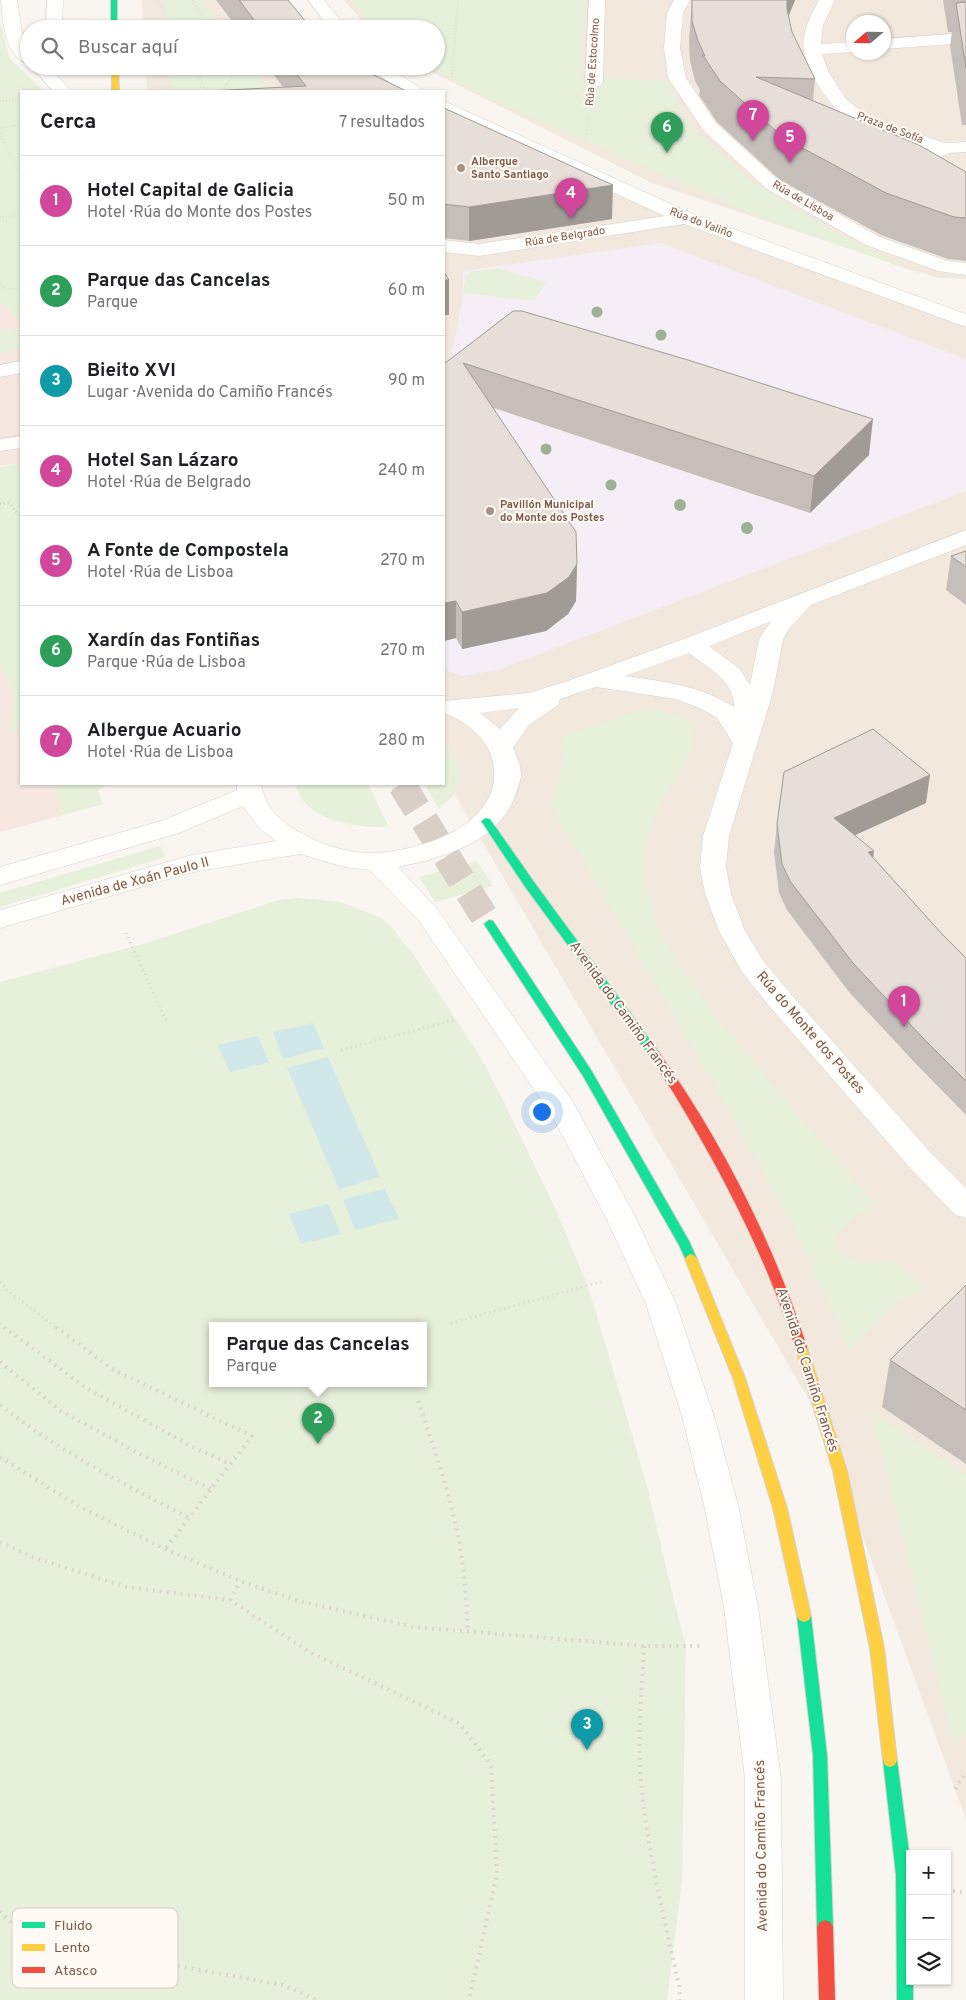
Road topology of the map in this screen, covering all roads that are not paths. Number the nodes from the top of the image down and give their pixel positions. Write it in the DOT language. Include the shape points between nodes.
graph roads {
  1 [pos="9,0"];
  2 [pos="55,0"];
  3 [pos="114,0"];
  4 [pos="316,0"];
  5 [pos="597,0"];
  6 [pos="664,0"];
  7 [pos="682,0"];
  8 [pos="827,0"];
  9 [pos="658,18"];
  10 [pos="54,20"];
  11 [pos="114,20"];
  12 [pos="332,20"];
  13 [pos="966,38"];
  14 [pos="891,43"];
  15 [pos="846,47"];
  16 [pos="20,49"];
  17 [pos="812,50"];
  18 [pos="51,75"];
  19 [pos="115,75"];
  20 [pos="388,75"];
  21 [pos="594,82"];
  22 [pos="61,90"];
  23 [pos="116,90"];
  24 [pos="411,90"];
  25 [pos="445,106"];
  26 [pos="966,147"];
  27 [pos="944,149"];
  28 [pos="966,184"];
  29 [pos="686,218"];
  30 [pos="445,246"];
  31 [pos="966,269"];
  32 [pos="966,321"];
  33 [pos="20,367"];
  34 [pos="0,370"];
  35 [pos="20,442"];
  36 [pos="0,445"];
  37 [pos="966,537"];
  38 [pos="803,601"];
  39 [pos="692,644"];
  40 [pos="595,679"];
  41 [pos="570,688"];
  42 [pos="448,706"];
  43 [pos="744,742"];
  44 [pos="501,748"];
  45 [pos="249,789"];
  46 [pos="486,821"];
  47 [pos="302,845"];
  48 [pos="376,861"];
  49 [pos="0,876"];
  50 [pos="0,919"];
  51 [pos="489,924"];
  52 [pos="966,1207"];
  53 [pos="764,2000"];
  54 [pos="827,2000"];
  55 [pos="905,2000"];
  1 -- 16 [label="street" via="13,34"];
  2 -- 10 [label="street"];
  3 -- 11 [label="main road"];
  4 -- 12 [label="street"];
  5 -- 21 [label="street, Rúa de Estocolmo"];
  6 -- 9 [label="street"];
  7 -- 31 [label="street, Rúa de Lisboa" via="675,13 672,48 676,78 710,127 773,186 873,241 945,267"];
  8 -- 17 [label="street, Praza de Sofía" via="815,25"];
  13 -- 14 [label="street"];
  15 -- 17 [label="street"];
  17 -- 27 [label="street, Praza de Sofía" via="818,71 847,110 869,123"];
  18 -- 22 [label="street"];
  19 -- 23 [label="main road"];
  20 -- 24 [label="street"];
  25 -- 29 [label="street, Rúa do Valiño"];
  26 -- 27 [label="street, Praza de Sofía"];
  27 -- 28 [label="street, Praza de Sofía" via="927,160 928,167 939,177"];
  29 -- 30 [label="street, Rúa de Belgrado" via="479,250"];
  29 -- 32 [label="street, Rúa do Valiño"];
  33 -- 34 [label="street"];
  35 -- 36 [label="street"];
  37 -- 38 [label="street, Rúa do Monte dos Postes"];
  38 -- 39 [label="street, Rúa do Monte dos Postes"];
  38 -- 43 [label="street, Rúa do Monte dos Postes" via="771,639 761,692"];
  39 -- 40 [label="street, Rúa do Monte dos Postes"];
  39 -- 43 [label="street" via="697,668 730,703 738,717"];
  40 -- 41 [label="street, Rúa do Monte dos Postes"];
  40 -- 43 [label="street, Rúa do Monte dos Postes" via="682,693 705,700 727,714"];
  41 -- 42 [label="street, Rúa do Monte dos Postes" via="530,700"];
  41 -- 44 [label="street, Rúa do Monte dos Postes" via="524,715 511,728"];
  42 -- 44 [label="street" via="482,725"];
  43 -- 52 [label="street, Rúa do Monte dos Postes" via="716,836 713,867 718,894 732,931 752,965 780,1000 921,1161"];
  44 -- 46 [label="street" via="508,772 504,797"];
  45 -- 47 [label="street" via="260,814 278,831"];
  45 -- 49 [label="street" via="170,827"];
  46 -- 48 [label="street" via="461,839 428,852"];
  46 -- 55 [label="main road, Avenida do Camiño Francés" via="676,1085 741,1200 788,1304 840,1471 877,1648 904,1875"];
  47 -- 48 [label="street" via="334,855"];
  47 -- 50 [label="street, Avenida de Xoán Paulo II" via="192,864"];
  48 -- 53 [label="street, Avenida do Camiño Francés" via="428,915 563,1109 621,1218 661,1304 698,1416 721,1505 741,1607 763,1779"];
  51 -- 54 [label="main road" via="587,1073 685,1244 745,1397 780,1508 807,1627 820,1756"];
}
